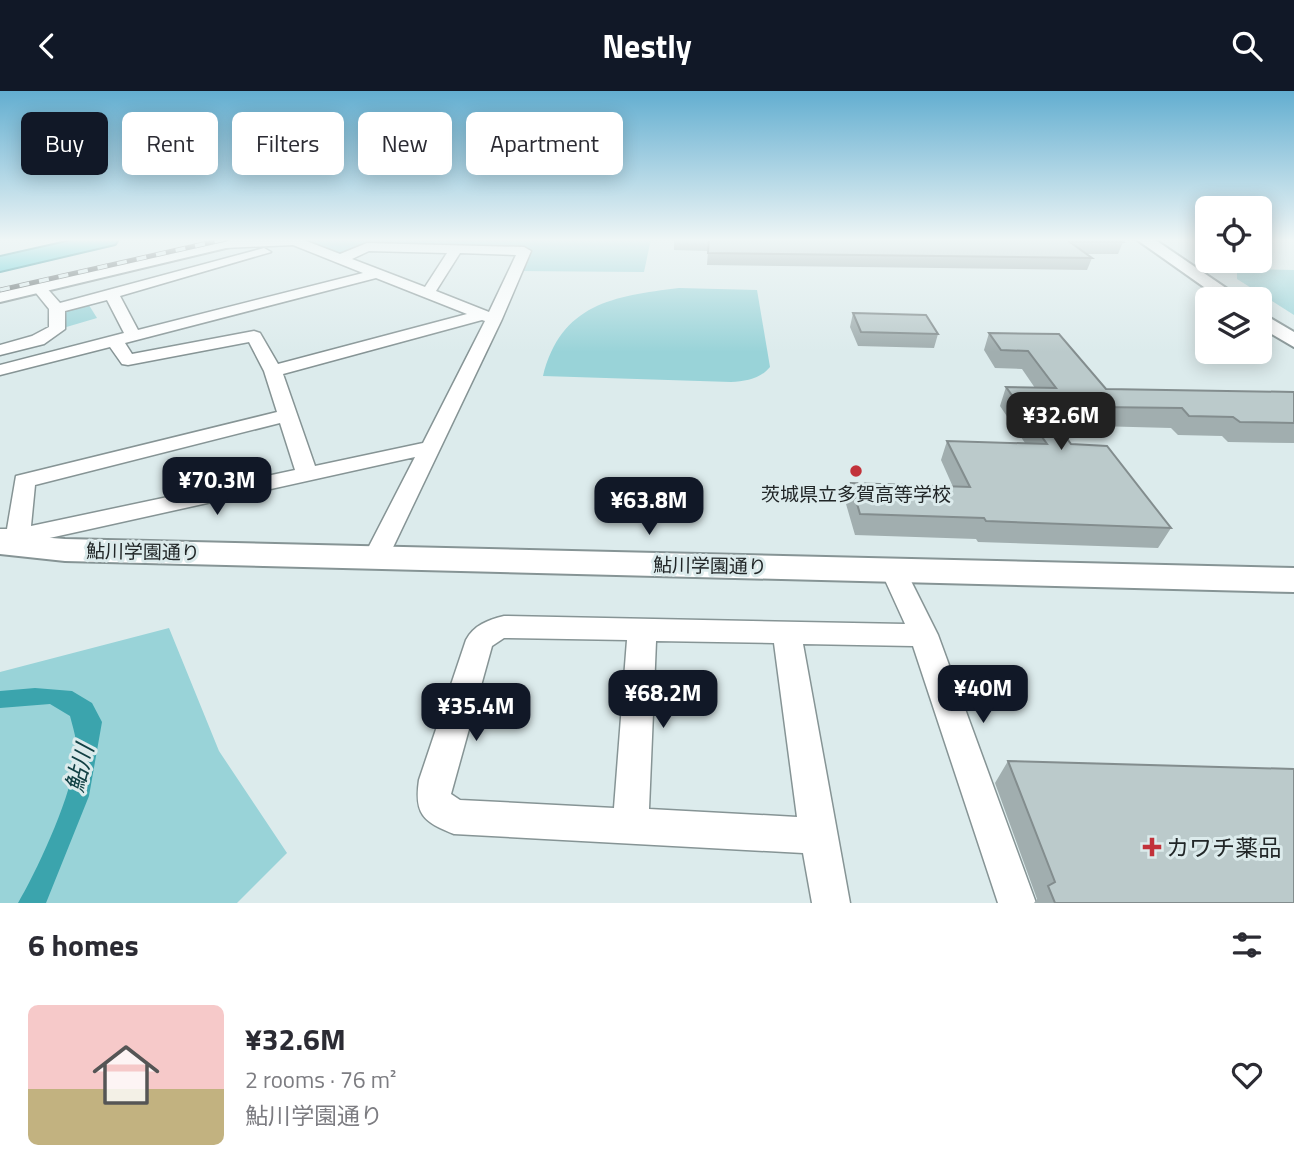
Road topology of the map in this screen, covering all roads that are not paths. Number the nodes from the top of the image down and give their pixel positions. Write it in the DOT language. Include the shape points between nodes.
graph roads {
  1 [pos="85,277"];
  2 [pos="174,277"];
  3 [pos="364,277"];
  4 [pos="389,277"];
  5 [pos="438,277"];
  6 [pos="510,277"];
  7 [pos="1200,277"];
  8 [pos="1215,287"];
  9 [pos="39,288"];
  10 [pos="428,293"];
  11 [pos="111,294"];
  12 [pos="0,297"];
  13 [pos="57,308"];
  14 [pos="489,317"];
  15 [pos="1272,326"];
  16 [pos="133,335"];
  17 [pos="114,340"];
  18 [pos="1294,341"];
  19 [pos="0,350"];
  20 [pos="0,370"];
  21 [pos="273,371"];
  22 [pos="289,415"];
  23 [pos="428,448"];
  24 [pos="309,476"];
  25 [pos="6,539"];
  26 [pos="377,556"];
  27 [pos="892,569"];
  28 [pos="1294,580"];
  29 [pos="642,630"];
  30 [pos="788,632"];
  31 [pos="924,635"];
  32 [pos="630,826"];
  33 [pos="818,836"];
  34 [pos="831,903"];
  35 [pos="1017,903"];
  1 -- 9 [label="street"];
  2 -- 11 [label="street"];
  3 -- 16 [label="street"];
  4 -- 10 [label="street"];
  5 -- 10 [label="street"];
  6 -- 14 [label="street"];
  7 -- 8 [label="street"];
  9 -- 12 [label="street"];
  9 -- 13 [label="street"];
  10 -- 14 [label="street"];
  11 -- 13 [label="street"];
  11 -- 16 [label="street"];
  13 -- 19 [label="street" via="57,329 51,334"];
  14 -- 21 [label="street"];
  14 -- 23 [label="street"];
  15 -- 18 [label="street"];
  16 -- 17 [label="street"];
  17 -- 20 [label="street"];
  17 -- 21 [label="street" via="128,360 254,336"];
  21 -- 22 [label="street"];
  22 -- 24 [label="street"];
  22 -- 25 [label="street" via="24,481"];
  23 -- 24 [label="street"];
  23 -- 26 [label="street"];
  24 -- 25 [label="street"];
  25 -- 26 [label="street, 鮎川学園通り" via="65,549"];
  26 -- 27 [label="street, 鮎川学園通り"];
  27 -- 28 [label="street, 鮎川学園通り"];
  27 -- 31 [label="street"];
  29 -- 30 [label="street"];
  29 -- 32 [label="street"];
  29 -- 32 [label="street" via="493,630 480,641 433,802 454,817"];
  30 -- 31 [label="street"];
  30 -- 33 [label="street"];
  31 -- 35 [label="street"];
  32 -- 33 [label="street"];
  33 -- 34 [label="street"];
}
